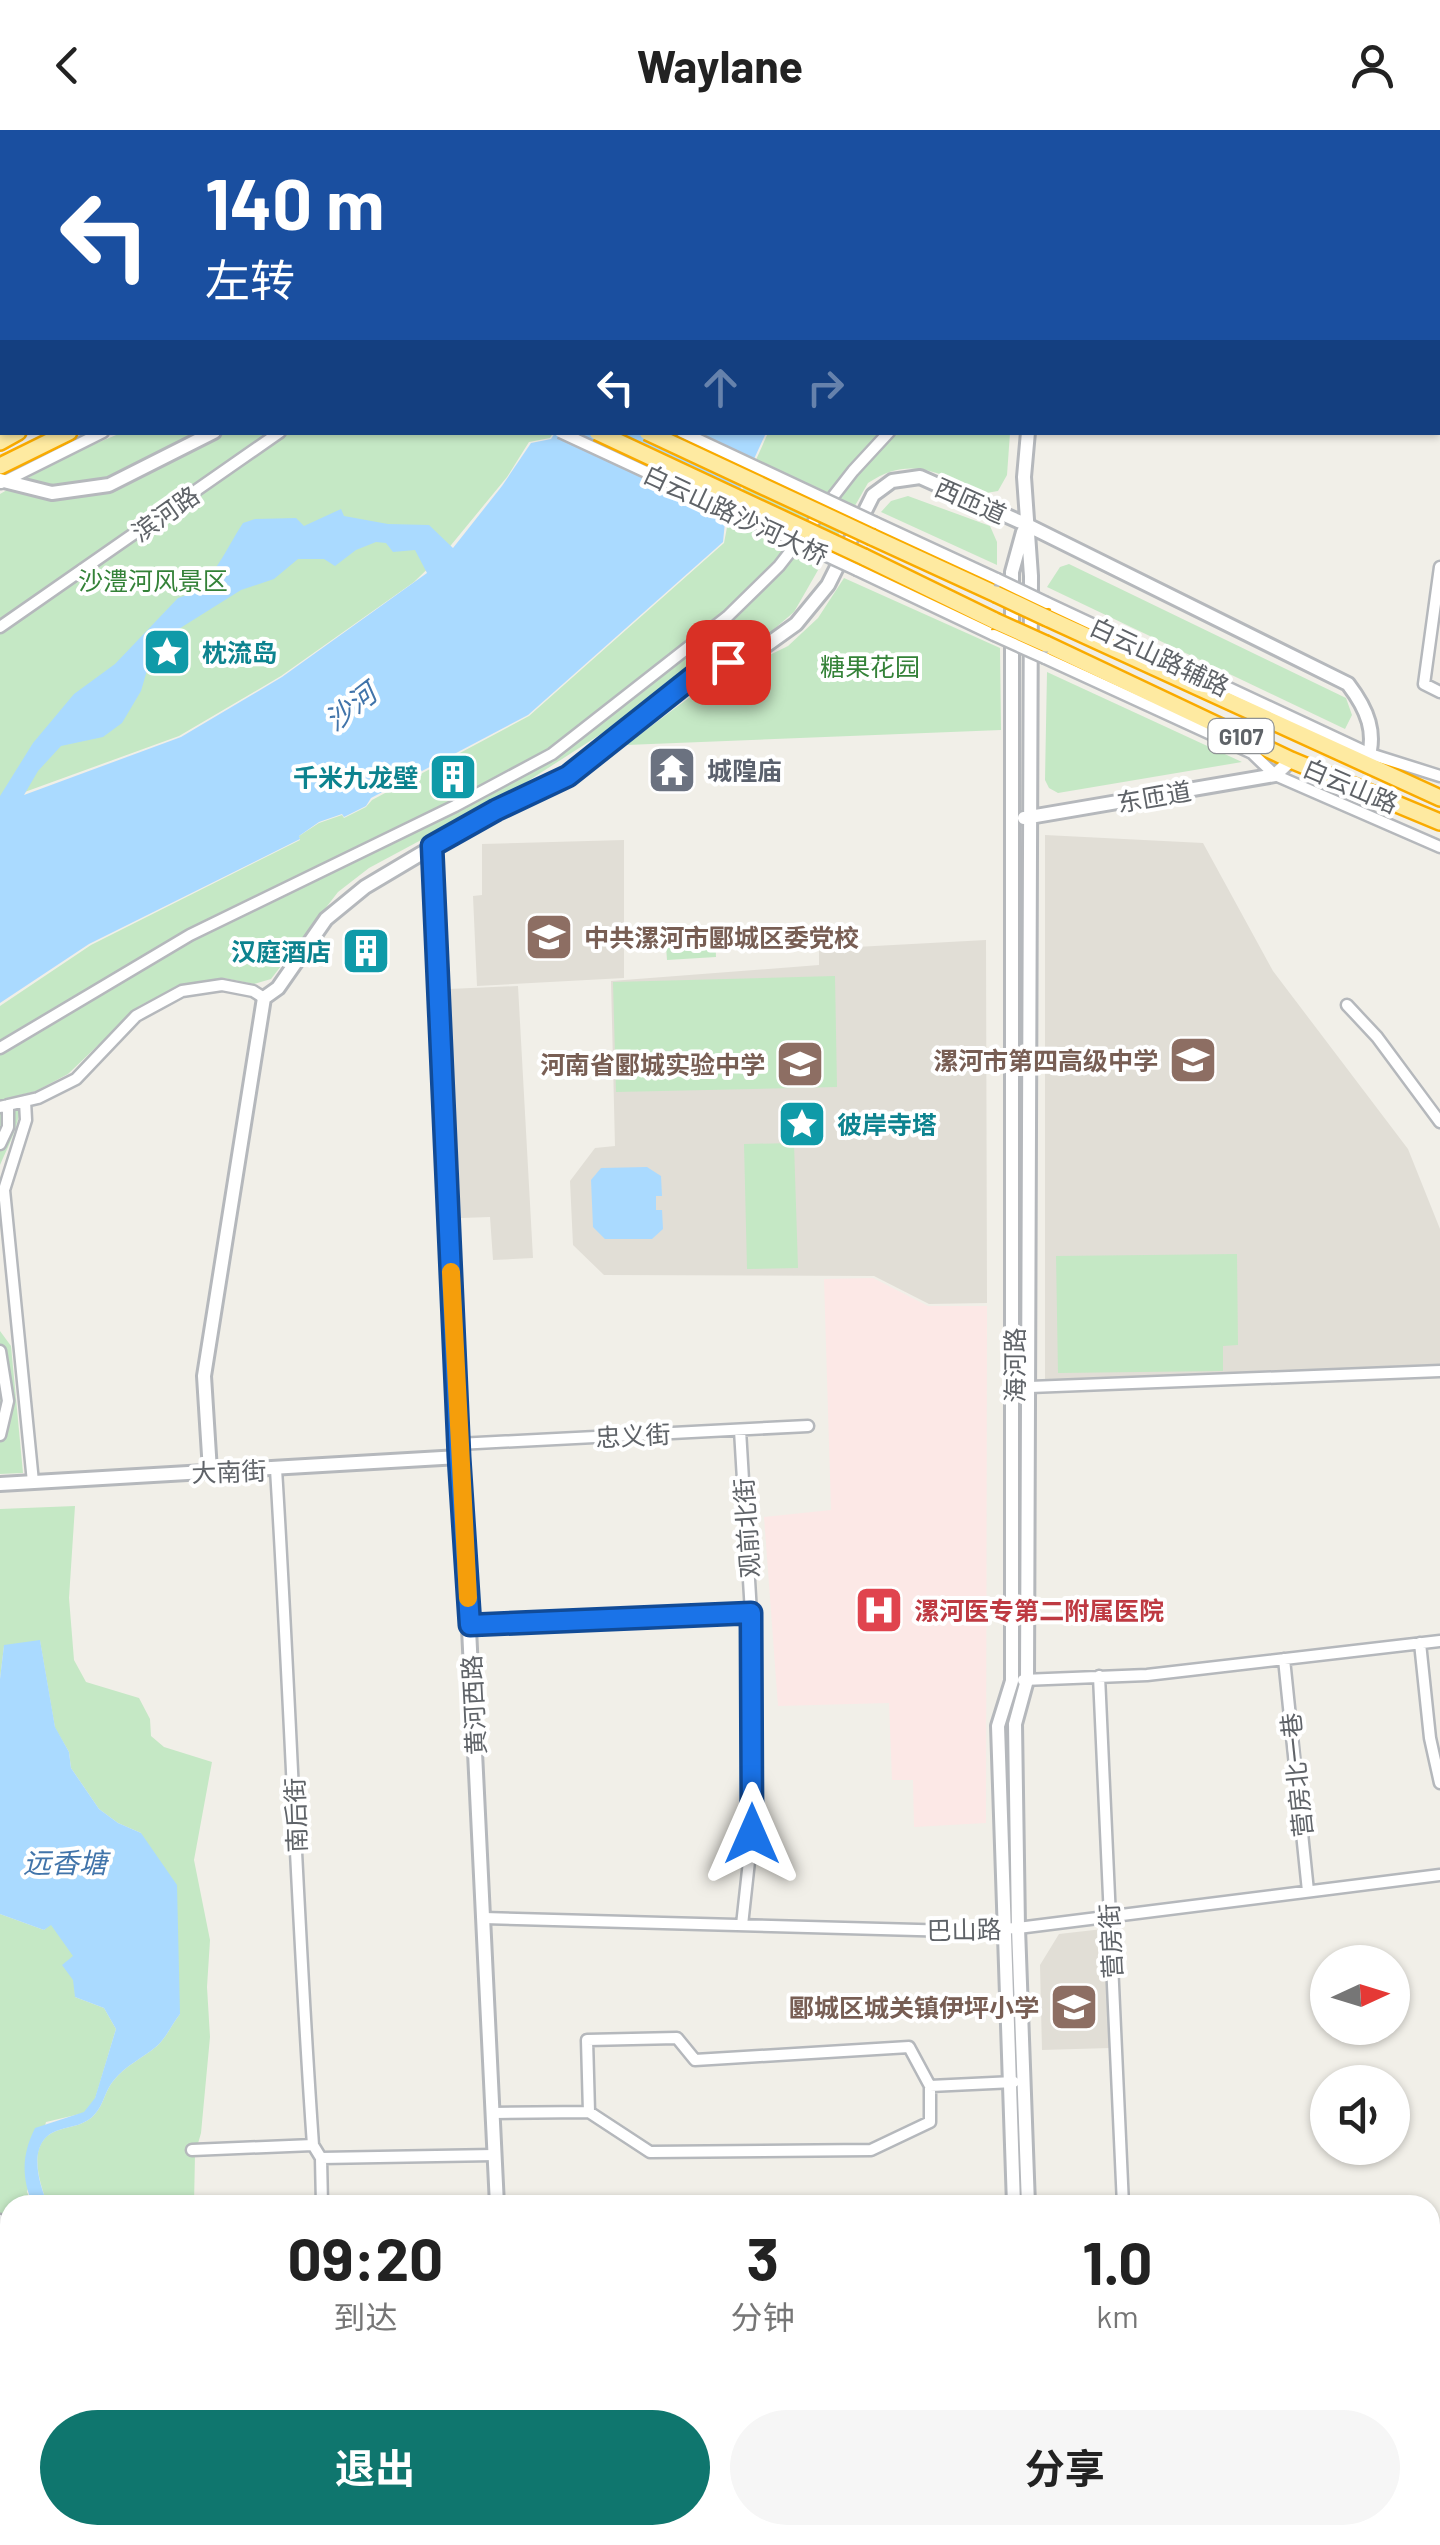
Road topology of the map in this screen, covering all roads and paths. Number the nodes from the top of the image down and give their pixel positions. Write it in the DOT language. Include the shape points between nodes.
graph roads {
  1 [pos="65,435"];
  2 [pos="96,435"];
  3 [pos="208,435"];
  4 [pos="276,435"];
  5 [pos="567,435"];
  6 [pos="602,435"];
  7 [pos="655,435"];
  8 [pos="688,435"];
  9 [pos="886,435"];
  10 [pos="1028,435"];
  11 [pos="1,478"];
  12 [pos="1025,524"];
  13 [pos="874,530"];
  14 [pos="861,564"];
  15 [pos="1440,567"];
  16 [pos="0,627"];
  17 [pos="1045,651"];
  18 [pos="1440,692"];
  19 [pos="1369,759"];
  20 [pos="1291,760"];
  21 [pos="1275,776"];
  22 [pos="1440,776"];
  23 [pos="1440,798"];
  24 [pos="1029,817"];
  25 [pos="1012,820"];
  26 [pos="1440,822"];
  27 [pos="432,846"];
  28 [pos="1440,847"];
  29 [pos="264,998"];
  30 [pos="1347,1005"];
  31 [pos="0,1048"];
  32 [pos="25,1101"];
  33 [pos="4,1106"];
  34 [pos="1440,1122"];
  35 [pos="0,1144"];
  36 [pos="0,1350"];
  37 [pos="1440,1370"];
  38 [pos="1030,1387"];
  39 [pos="808,1426"];
  40 [pos="740,1430"];
  41 [pos="0,1436"];
  42 [pos="458,1450"];
  43 [pos="276,1469"];
  44 [pos="210,1471"];
  45 [pos="33,1482"];
  46 [pos="0,1484"];
  47 [pos="751,1613"];
  48 [pos="470,1625"];
  49 [pos="1440,1641"];
  50 [pos="1420,1643"];
  51 [pos="1284,1659"];
  52 [pos="1100,1676"];
  53 [pos="1020,1680"];
  54 [pos="1440,1783"];
  55 [pos="1440,1874"];
  56 [pos="1308,1892"];
  57 [pos="1108,1917"];
  58 [pos="484,1918"];
  59 [pos="742,1925"];
  60 [pos="1011,1928"];
  61 [pos="1016,2082"];
  62 [pos="930,2086"];
  63 [pos="493,2112"];
  64 [pos="590,2112"];
  65 [pos="313,2146"];
  66 [pos="192,2150"];
  67 [pos="494,2155"];
  68 [pos="321,2158"];
  69 [pos="322,2195"];
  70 [pos="496,2195"];
  71 [pos="1014,2195"];
  72 [pos="1027,2195"];
  73 [pos="1123,2195"];
  1 -- 11 [label="highway"];
  2 -- 11 [label="street"];
  3 -- 11 [label="street" via="109,485 52,493"];
  4 -- 16 [label="street, 滨河路"];
  5 -- 14 [label="street, 白云山路沙河大桥, bridge"];
  6 -- 14 [label="highway, 白云山路沙河大桥 / G107, bridge"];
  7 -- 13 [label="highway, 白云山路沙河大桥 / G107, bridge"];
  8 -- 13 [label="street, 白云山路沙河大桥, bridge"];
  9 -- 31 [label="street" via="779,566 728,617 552,754 190,935"];
  10 -- 12 [label="street, 海河路"];
  12 -- 19 [label="street, 西匝道" via="1348,684 1368,710"];
  12 -- 24 [label="street, 海河路" via="1031,576"];
  12 -- 25 [label="street, 海河路" via="1012,572"];
  12 -- 27 [label="street, 西匝道" via="920,478 892,481 873,495 828,585 796,624 761,649 694,676 568,776"];
  13 -- 19 [label="highway, 白云山路 / G107, bridge"];
  14 -- 17 [label="highway, G107, bridge"];
  15 -- 18 [label="street" via="1424,684"];
  17 -- 20 [label="highway, 白云山路 / G107"];
  17 -- 21 [label="street, 白云山路辅路" via="1252,754"];
  19 -- 22 [label="street"];
  19 -- 23 [label="highway, 白云山路 / G107"];
  20 -- 21 [label="street"];
  20 -- 26 [label="highway, 白云山路 / G107"];
  21 -- 24 [label="street, 东匝道"];
  21 -- 28 [label="street, 白云山路辅路"];
  24 -- 25 [label="street, 东匝道"];
  24 -- 38 [label="street, 海河路"];
  25 -- 53 [label="street, 海河路"];
  27 -- 29 [label="street, 西匝道" via="326,919"];
  27 -- 42 [label="street, 黄河西路"];
  29 -- 32 [label="street" via="222,985 182,991 136,1016 76,1079"];
  29 -- 44 [label="street" via="204,1376"];
  30 -- 34 [label="street"];
  32 -- 33 [label="street"];
  32 -- 45 [label="street" via="26,1120 4,1190"];
  33 -- 35 [label="street" via="8,1127"];
  36 -- 41 [label="street" via="8,1402"];
  37 -- 38 [label="street"];
  38 -- 53 [label="street, 海河路"];
  39 -- 40 [label="street, 忠义街"];
  40 -- 42 [label="street, 忠义街"];
  40 -- 47 [label="street, 观前北街"];
  42 -- 43 [label="street, 大南街"];
  42 -- 48 [label="street, 黄河西路"];
  43 -- 44 [label="street, 大南街"];
  43 -- 65 [label="street, 南后街"];
  44 -- 45 [label="street, 大南街"];
  45 -- 46 [label="street, 大南街"];
  47 -- 48 [label="street"];
  47 -- 59 [label="street, 观前北街" via="752,1834"];
  48 -- 58 [label="street, 黄河西路"];
  49 -- 50 [label="street"];
  50 -- 51 [label="street"];
  50 -- 54 [label="street"];
  51 -- 52 [label="street"];
  51 -- 56 [label="street, 营房北一巷"];
  52 -- 53 [label="street"];
  52 -- 57 [label="street, 营房街"];
  53 -- 60 [label="street, 海河路"];
  55 -- 56 [label="street, 巴山路"];
  56 -- 57 [label="street, 巴山路"];
  57 -- 60 [label="street, 巴山路"];
  57 -- 73 [label="street, 营房街"];
  58 -- 59 [label="street, 巴山路"];
  58 -- 63 [label="street, 黄河西路"];
  59 -- 60 [label="street, 巴山路"];
  60 -- 61 [label="street, 海河路"];
  61 -- 62 [label="street"];
  61 -- 71 [label="street, 海河路"];
  61 -- 72 [label="street, 海河路"];
  62 -- 64 [label="street" via="930,2122 871,2150 650,2152"];
  62 -- 64 [label="street" via="910,2047 695,2060 677,2038 588,2040"];
  63 -- 64 [label="street"];
  63 -- 67 [label="street, 黄河西路"];
  65 -- 66 [label="street"];
  65 -- 68 [label="street, 南后街"];
  67 -- 68 [label="street"];
  67 -- 70 [label="street, 黄河西路"];
  68 -- 69 [label="street"];
}
